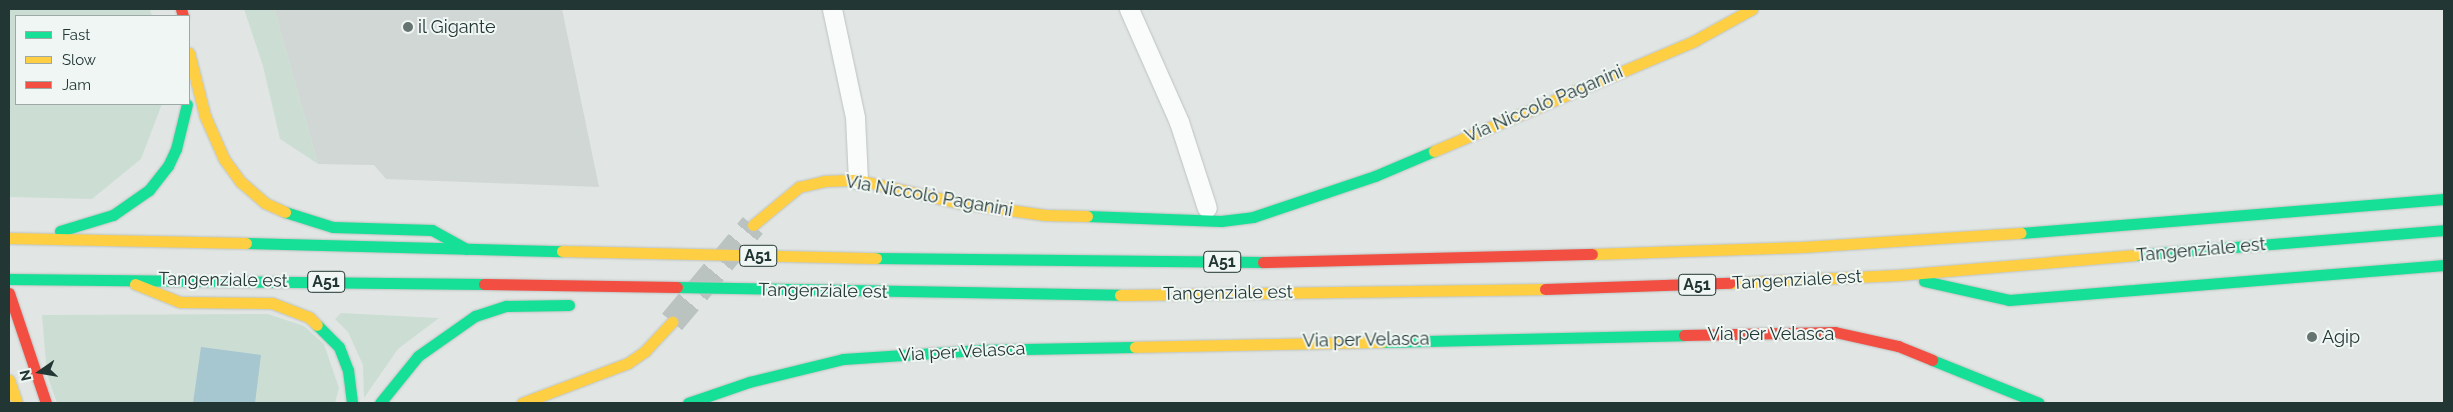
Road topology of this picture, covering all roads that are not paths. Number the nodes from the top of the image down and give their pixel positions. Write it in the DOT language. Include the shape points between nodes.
graph roads {
  1 [pos="832,9"];
  2 [pos="1129,9"];
  3 [pos="1752,9"];
  4 [pos="190,58"];
  5 [pos="187,105"];
  6 [pos="858,180"];
  7 [pos="1331,190"];
  8 [pos="2444,199"];
  9 [pos="1254,202"];
  10 [pos="1210,214"];
  11 [pos="1119,219"];
  12 [pos="753,225"];
  13 [pos="2444,230"];
  14 [pos="9,238"];
  15 [pos="29,238"];
  16 [pos="469,251"];
  17 [pos="2444,265"];
  18 [pos="1898,275"];
  19 [pos="117,278"];
  20 [pos="9,279"];
  21 [pos="49,280"];
  22 [pos="9,287"];
  23 [pos="644,289"];
  24 [pos="9,293"];
  25 [pos="608,300"];
  26 [pos="581,305"];
  27 [pos="672,322"];
  28 [pos="9,380"];
  29 [pos="17,403"];
  30 [pos="46,403"];
  31 [pos="352,403"];
  32 [pos="380,403"];
  33 [pos="522,403"];
  34 [pos="688,403"];
  35 [pos="2039,403"];
  1 -- 6 [label="street" via="855,117"];
  2 -- 10 [label="street" via="1179,122 1207,197"];
  3 -- 7 [label="main road, Via Niccolò Paganini" via="1694,41 1375,176"];
  4 -- 16 [label="main road" via="205,116 224,159 241,182 265,203 298,218 333,227 432,230"];
  5 -- 15 [label="main road" via="183,131 168,166 140,198 107,217"];
  6 -- 11 [label="main road, Via Niccolò Paganini" via="997,208 1045,215"];
  6 -- 12 [label="main road, Via Niccolò Paganini" via="824,181 799,187"];
  7 -- 9 [label="main road, Via Niccolò Paganini"];
  7 -- 10 [label="main road, Via Niccolò Paganini" via="1253,217"];
  8 -- 16 [label="main road, Tangenziale est / A51" via="1960,238 1646,255 1333,262 1048,262"];
  10 -- 11 [label="main road, Via Niccolò Paganini"];
  10 -- 11 [label="main road, Via Niccolò Paganini"];
  13 -- 18 [label="main road, Tangenziale est / A51"];
  14 -- 15 [label="main road, Tangenziale est / A51"];
  15 -- 16 [label="main road, Tangenziale est / A51"];
  17 -- 18 [label="main road" via="2009,300"];
  18 -- 23 [label="main road, Tangenziale est / A51" via="1648,288 1131,294"];
  19 -- 21 [label="main road, Tangenziale est / A51"];
  19 -- 23 [label="main road, Tangenziale est / A51"];
  19 -- 31 [label="main road" via="180,302 272,303 304,315 327,332 339,347 348,370"];
  20 -- 21 [label="main road, Tangenziale est / A51"];
  21 -- 22 [label="main road"];
  23 -- 25 [label="main road"];
  24 -- 30 [label="main road"];
  26 -- 32 [label="main road" via="506,306 475,316 418,356"];
  27 -- 33 [label="main road" via="645,351 628,363"];
  28 -- 29 [label="main road"];
  34 -- 35 [label="main road, Via per Velasca" via="749,382 843,359 977,350 1835,332 1898,346"];
}
